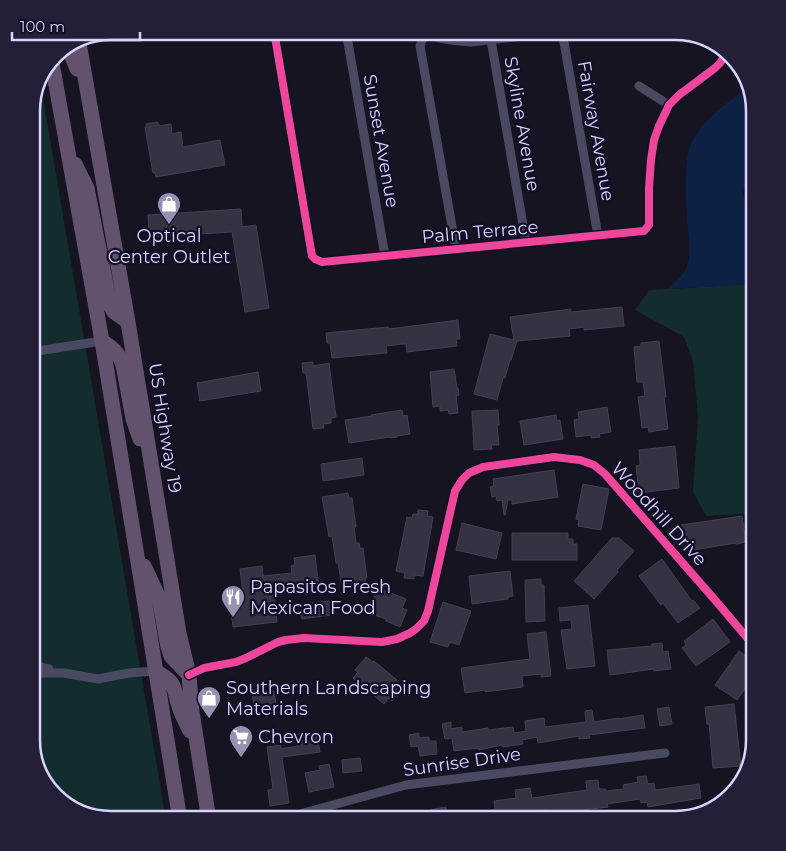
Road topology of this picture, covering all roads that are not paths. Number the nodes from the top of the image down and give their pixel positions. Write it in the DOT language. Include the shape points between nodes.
graph roads {
  1 [pos="276,40"];
  2 [pos="348,40"];
  3 [pos="420,40"];
  4 [pos="448,40"];
  5 [pos="491,40"];
  6 [pos="564,40"];
  7 [pos="80,47"];
  8 [pos="70,53"];
  9 [pos="723,59"];
  10 [pos="53,70"];
  11 [pos="639,86"];
  12 [pos="88,96"];
  13 [pos="670,105"];
  14 [pos="68,150"];
  15 [pos="598,236"];
  16 [pos="526,242"];
  17 [pos="456,249"];
  18 [pos="385,256"];
  19 [pos="128,322"];
  20 [pos="102,341"];
  21 [pos="40,351"];
  22 [pos="154,480"];
  23 [pos="136,548"];
  24 [pos="746,637"];
  25 [pos="40,668"];
  26 [pos="156,671"];
  27 [pos="40,673"];
  28 [pos="64,673"];
  29 [pos="189,675"];
  30 [pos="199,748"];
  31 [pos="665,753"];
  32 [pos="179,811"];
  33 [pos="208,811"];
  34 [pos="311,811"];
  1 -- 18 [label="street, Palm Terrace" via="312,256 322,262"];
  2 -- 18 [label="street, Sunset Avenue"];
  3 -- 17 [label="street"];
  4 -- 5 [label="street"];
  5 -- 16 [label="street, Skyline Avenue"];
  6 -- 15 [label="street, Fairway Avenue"];
  7 -- 12 [label="highway, US Highway 19"];
  8 -- 12 [label="highway"];
  9 -- 13 [label="street"];
  10 -- 14 [label="highway"];
  11 -- 13 [label="street"];
  12 -- 19 [label="highway, US Highway 19"];
  13 -- 15 [label="street, Palm Terrace" via="654,140 649,180 649,225 642,232"];
  14 -- 19 [label="highway" via="87,188 110,305"];
  14 -- 20 [label="highway"];
  15 -- 16 [label="street, Palm Terrace"];
  16 -- 17 [label="street, Palm Terrace"];
  17 -- 18 [label="street, Palm Terrace"];
  19 -- 22 [label="highway, US Highway 19"];
  20 -- 21 [label="street"];
  20 -- 22 [label="highway" via="113,348 123,365 133,419"];
  20 -- 23 [label="highway"];
  22 -- 29 [label="highway, US Highway 19"];
  23 -- 26 [label="highway"];
  23 -- 29 [label="highway" via="159,598 171,656"];
  24 -- 29 [label="street, Woodhill Drive" via="605,474 580,460 554,457 484,467 462,480 455,491 428,611 424,621 410,633 382,642 286,640 236,662 204,668"];
  25 -- 28 [label="street"];
  26 -- 28 [label="street" via="129,672 98,679"];
  26 -- 30 [label="highway" via="174,685 179,708"];
  26 -- 32 [label="highway"];
  27 -- 28 [label="street"];
  29 -- 30 [label="highway, US Highway 19"];
  30 -- 33 [label="highway, US Highway 19"];
  31 -- 34 [label="street, Sunrise Drive" via="406,785"];
}
